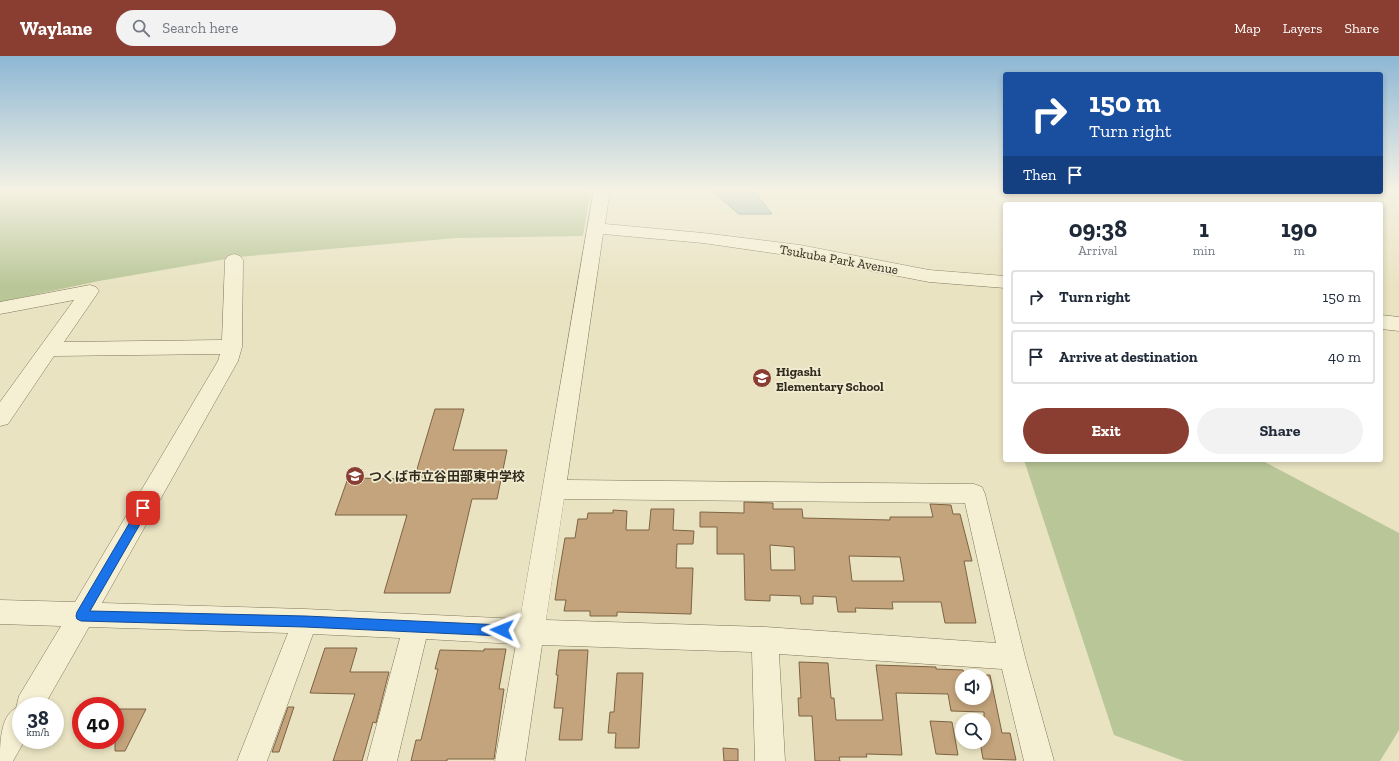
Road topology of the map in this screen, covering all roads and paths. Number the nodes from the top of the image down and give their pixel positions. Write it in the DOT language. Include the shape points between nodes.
graph roads {
  1 [pos="596,222"];
  2 [pos="602,229"];
  3 [pos="234,260"];
  4 [pos="1003,282"];
  5 [pos="0,308"];
  6 [pos="1383,322"];
  7 [pos="1399,324"];
  8 [pos="232,347"];
  9 [pos="50,349"];
  10 [pos="0,418"];
  11 [pos="553,489"];
  12 [pos="0,612"];
  13 [pos="81,616"];
  14 [pos="305,621"];
  15 [pos="416,626"];
  16 [pos="531,632"];
  17 [pos="765,640"];
  18 [pos="1012,657"];
  19 [pos="34,697"];
  20 [pos="12,735"];
  21 [pos="0,756"];
  22 [pos="252,761"];
  23 [pos="382,761"];
  24 [pos="510,761"];
  25 [pos="770,761"];
  26 [pos="1039,761"];
  1 -- 11 [label="street"];
  2 -- 4 [label="street, Tsukuba Park Avenue" via="703,238 800,251 929,276"];
  3 -- 8 [label="street"];
  5 -- 9 [label="street" via="90,291"];
  6 -- 7 [label="street"];
  8 -- 9 [label="street"];
  8 -- 13 [label="street" via="228,361"];
  9 -- 10 [label="street"];
  11 -- 16 [label="street"];
  11 -- 18 [label="street" via="974,494"];
  12 -- 13 [label="street"];
  13 -- 14 [label="street"];
  13 -- 19 [label="street"];
  14 -- 15 [label="street"];
  14 -- 22 [label="street"];
  15 -- 16 [label="street"];
  15 -- 23 [label="street"];
  16 -- 17 [label="street"];
  16 -- 24 [label="street"];
  17 -- 18 [label="street"];
  17 -- 25 [label="street"];
  18 -- 26 [label="street"];
  20 -- 21 [label="street"];
}
